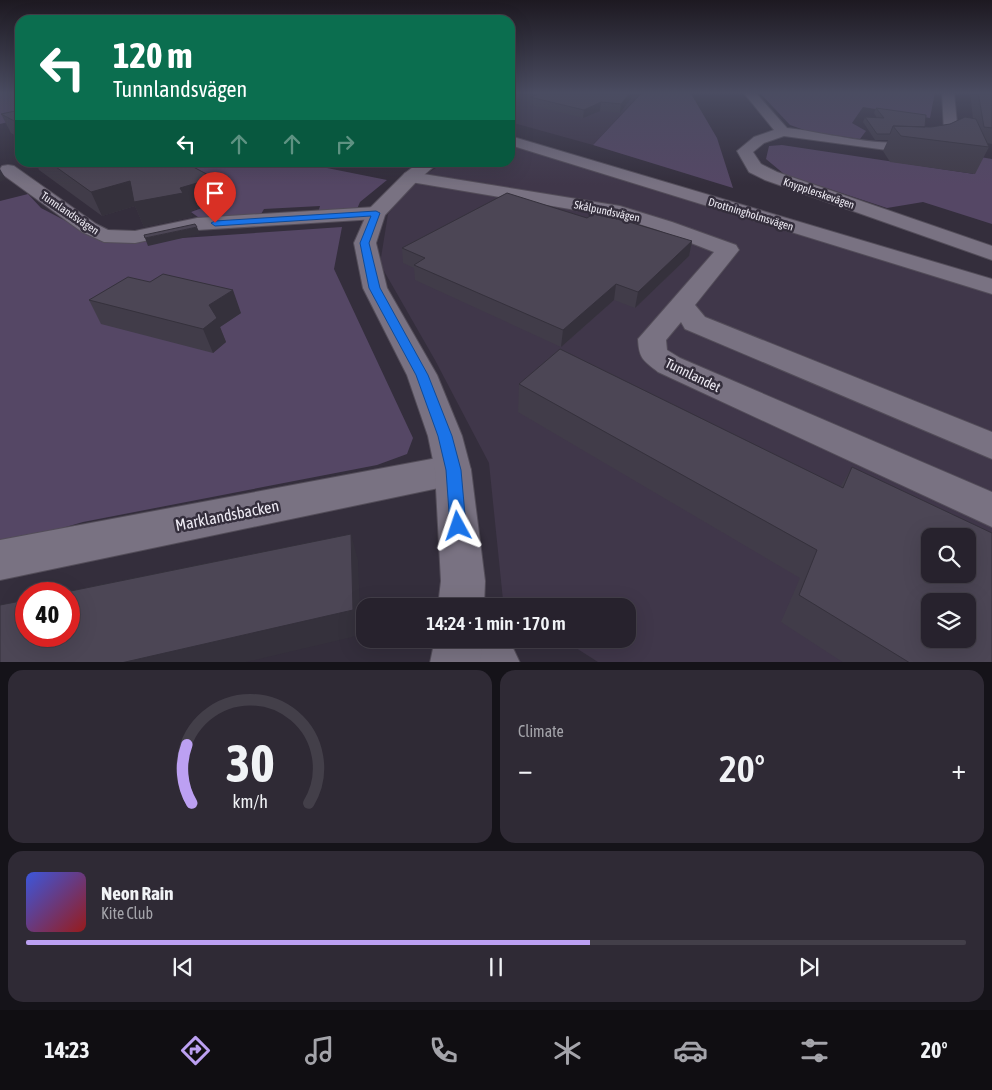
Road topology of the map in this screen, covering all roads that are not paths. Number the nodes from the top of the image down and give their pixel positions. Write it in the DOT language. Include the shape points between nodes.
graph roads {
  1 [pos="775,123"];
  2 [pos="950,123"];
  3 [pos="783,132"];
  4 [pos="515,134"];
  5 [pos="515,142"];
  6 [pos="8,170"];
  7 [pos="421,170"];
  8 [pos="376,213"];
  9 [pos="992,253"];
  10 [pos="992,276"];
  11 [pos="992,287"];
  12 [pos="682,305"];
  13 [pos="992,446"];
  14 [pos="453,470"];
  15 [pos="992,510"];
  16 [pos="0,560"];
  17 [pos="463,598"];
  1 -- 3 [label="street"];
  2 -- 3 [label="street" via="951,134 929,145 912,147"];
  3 -- 9 [label="street, Knypplerskevägen" via="759,140 745,151 756,168"];
  4 -- 10 [label="street, Drottningholmsvägen"];
  5 -- 11 [label="street, Drottningholmsvägen"];
  6 -- 8 [label="street, Tunnlandsvägen" via="104,236 135,237 197,224"];
  7 -- 8 [label="street"];
  7 -- 12 [label="street, Skålpundsvägen" via="620,212 728,250"];
  8 -- 14 [label="street" via="365,243 374,288 422,375 445,436"];
  12 -- 13 [label="street" via="696,323"];
  12 -- 15 [label="street, Tunnlandet" via="652,339 653,354 669,365"];
  14 -- 16 [label="street, Marklandsbacken"];
  14 -- 17 [label="street"];
}
